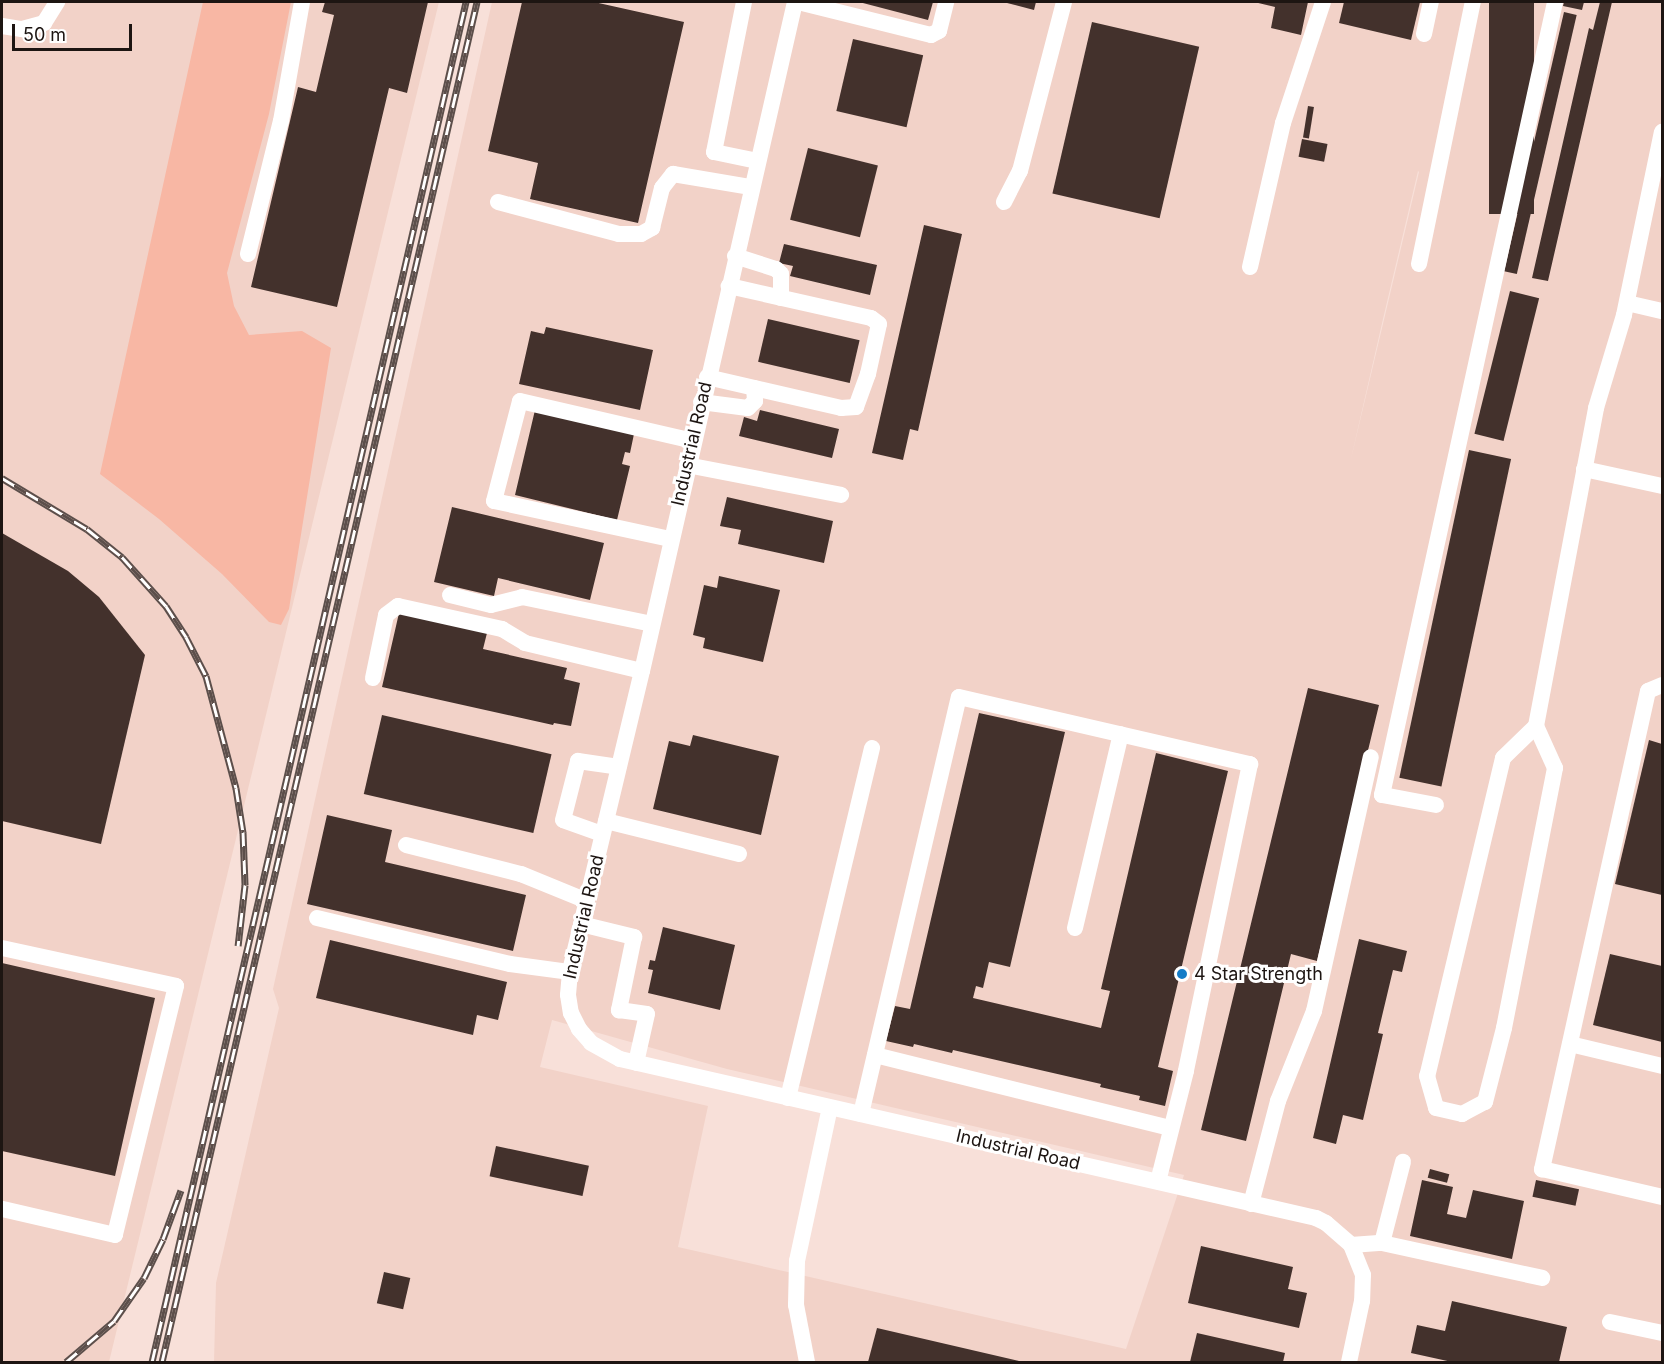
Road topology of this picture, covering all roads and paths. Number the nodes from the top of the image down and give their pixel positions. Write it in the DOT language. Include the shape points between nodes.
graph roads {
  1 [pos="57,2"];
  2 [pos="302,2"];
  3 [pos="744,2"];
  4 [pos="794,2"];
  5 [pos="946,2"];
  6 [pos="1064,2"];
  7 [pos="1323,2"];
  8 [pos="1431,2"];
  9 [pos="1473,2"];
  10 [pos="1555,2"];
  11 [pos="2,26"];
  12 [pos="1424,34"];
  13 [pos="1662,132"];
  14 [pos="758,161"];
  15 [pos="752,187"];
  16 [pos="498,202"];
  17 [pos="1004,202"];
  18 [pos="248,254"];
  19 [pos="735,256"];
  20 [pos="1419,264"];
  21 [pos="1250,267"];
  22 [pos="729,286"];
  23 [pos="781,298"];
  24 [pos="1627,303"];
  25 [pos="1662,311"];
  26 [pos="708,377"];
  27 [pos="754,388"];
  28 [pos="701,402"];
  29 [pos="693,441"];
  30 [pos="687,465"];
  31 [pos="1584,469"];
  32 [pos="1662,486"];
  33 [pos="841,495"];
  34 [pos="670,539"];
  35 [pos="450,595"];
  36 [pos="652,624"];
  37 [pos="642,671"];
  38 [pos="373,678"];
  39 [pos="1662,685"];
  40 [pos="1536,726"];
  41 [pos="1121,734"];
  42 [pos="872,748"];
  43 [pos="1371,757"];
  44 [pos="619,767"];
  45 [pos="1436,805"];
  46 [pos="604,828"];
  47 [pos="406,845"];
  48 [pos="739,854"];
  49 [pos="587,901"];
  50 [pos="317,918"];
  51 [pos="581,924"];
  52 [pos="1075,928"];
  53 [pos="2,948"];
  54 [pos="570,972"];
  55 [pos="1569,1044"];
  56 [pos="875,1055"];
  57 [pos="636,1063"];
  58 [pos="1662,1066"];
  59 [pos="788,1098"];
  60 [pos="830,1107"];
  61 [pos="861,1114"];
  62 [pos="1171,1128"];
  63 [pos="1403,1162"];
  64 [pos="1158,1182"];
  65 [pos="1662,1197"];
  66 [pos="1251,1203"];
  67 [pos="2,1209"];
  68 [pos="1382,1243"];
  69 [pos="1351,1245"];
  70 [pos="1542,1278"];
  71 [pos="1610,1322"];
  72 [pos="1662,1333"];
  73 [pos="807,1362"];
  74 [pos="1350,1362"];
  1 -- 11 [label="street" via="44,23 22,28"];
  2 -- 18 [label="street" via="281,121"];
  3 -- 14 [label="street" via="714,152"];
  4 -- 5 [label="street" via="931,35 939,31"];
  4 -- 14 [label="street, Industrial Road"];
  6 -- 17 [label="street" via="1020,171"];
  7 -- 21 [label="street" via="1283,123"];
  8 -- 12 [label="street"];
  9 -- 20 [label="street"];
  10 -- 45 [label="street" via="1382,795"];
  13 -- 24 [label="street"];
  14 -- 15 [label="street, Industrial Road"];
  15 -- 16 [label="street" via="673,174 662,188 652,228 641,234 619,234"];
  15 -- 19 [label="street, Industrial Road"];
  19 -- 22 [label="street, Industrial Road"];
  19 -- 23 [label="street" via="781,273"];
  22 -- 23 [label="street"];
  22 -- 26 [label="street, Industrial Road"];
  23 -- 27 [label="street" via="871,318 879,324 868,374 856,407 841,408"];
  24 -- 25 [label="street"];
  24 -- 31 [label="street" via="1596,408"];
  26 -- 27 [label="street"];
  26 -- 28 [label="street, Industrial Road"];
  27 -- 28 [label="street" via="755,401 748,408"];
  28 -- 29 [label="street, Industrial Road"];
  29 -- 30 [label="street, Industrial Road"];
  29 -- 34 [label="street" via="520,401 494,501"];
  30 -- 33 [label="street"];
  30 -- 34 [label="street, Industrial Road"];
  31 -- 32 [label="street"];
  31 -- 40 [label="street"];
  34 -- 36 [label="street, Industrial Road"];
  35 -- 36 [label="street" via="491,605 522,597"];
  36 -- 37 [label="street, Industrial Road"];
  37 -- 38 [label="street" via="525,643 502,629 398,606 386,615"];
  37 -- 44 [label="street, Industrial Road"];
  39 -- 55 [label="street" via="1648,691"];
  40 -- 40 [label="street" via="1555,768 1504,1028 1485,1102 1462,1114 1436,1108 1427,1076 1503,758"];
  41 -- 52 [label="street"];
  41 -- 56 [label="street" via="959,697"];
  41 -- 62 [label="street" via="1250,764"];
  42 -- 59 [label="street"];
  43 -- 66 [label="street" via="1314,1011 1278,1101"];
  44 -- 46 [label="street, Industrial Road"];
  44 -- 46 [label="street" via="578,761 563,820"];
  46 -- 48 [label="street"];
  46 -- 49 [label="street, Industrial Road"];
  47 -- 49 [label="street" via="521,874"];
  49 -- 51 [label="street, Industrial Road"];
  50 -- 54 [label="street" via="510,964"];
  51 -- 54 [label="street, Industrial Road"];
  51 -- 57 [label="street" via="634,938 619,1010 647,1014"];
  53 -- 67 [label="street" via="176,986 115,1235"];
  54 -- 57 [label="street, Industrial Road" via="568,994 579,1029 606,1054"];
  55 -- 58 [label="street"];
  55 -- 65 [label="street" via="1542,1169"];
  56 -- 61 [label="street"];
  56 -- 62 [label="street"];
  57 -- 59 [label="street, Industrial Road"];
  59 -- 60 [label="street, Industrial Road"];
  60 -- 61 [label="street, Industrial Road"];
  60 -- 73 [label="street" via="797,1262 796,1305"];
  61 -- 64 [label="street, Industrial Road"];
  62 -- 64 [label="street"];
  63 -- 68 [label="street"];
  64 -- 66 [label="street, Industrial Road"];
  66 -- 69 [label="street, Industrial Road" via="1316,1218"];
  68 -- 69 [label="street"];
  68 -- 70 [label="street"];
  69 -- 74 [label="street, Industrial Road" via="1361,1264 1364,1290"];
  71 -- 72 [label="street"];
}
